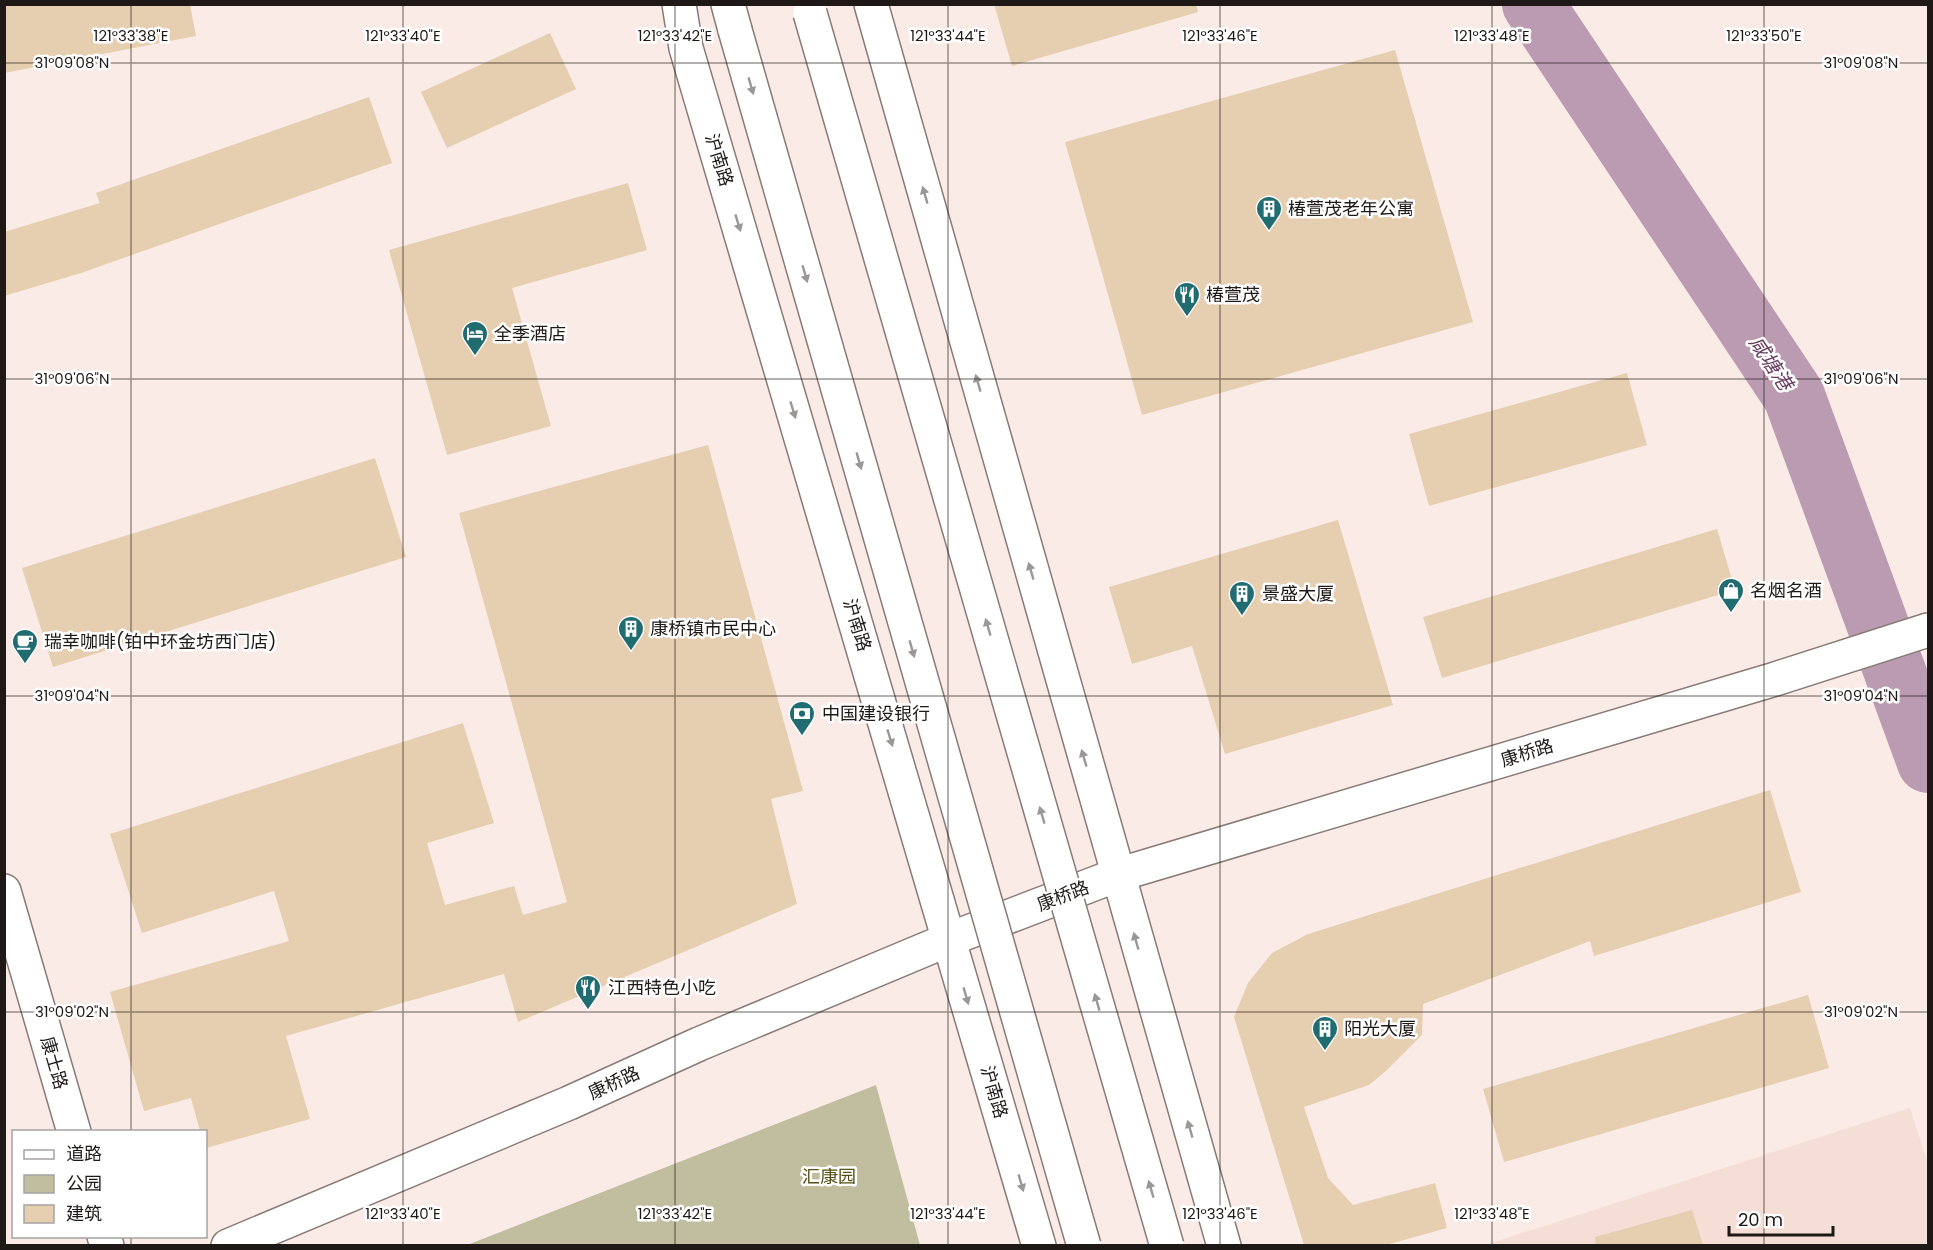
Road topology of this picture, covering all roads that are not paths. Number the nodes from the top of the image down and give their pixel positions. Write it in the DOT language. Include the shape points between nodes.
graph roads {
  1 [pos="679,4"];
  2 [pos="870,4"];
  3 [pos="809,8"];
  4 [pos="731,17"];
  5 [pos="1929,630"];
  6 [pos="1117,875"];
  7 [pos="4,891"];
  8 [pos="950,939"];
  9 [pos="74,1130"];
  10 [pos="228,1245"];
  11 [pos="1039,1245"];
  12 [pos="1084,1245"];
  13 [pos="1167,1245"];
  14 [pos="1224,1245"];
  1 -- 8 [label="main road, 沪南路, one-way" via="686,48"];
  6 -- 2 [label="main road, one-way"];
  13 -- 3 [label="main road, one-way, bridge"];
  4 -- 12 [label="main road, one-way, bridge"];
  5 -- 6 [label="main road, 康桥路"];
  6 -- 8 [label="main road, 康桥路"];
  14 -- 6 [label="main road, one-way"];
  7 -- 9 [label="main road, 康士路"];
  8 -- 10 [label="main road, 康桥路" via="699,1044 569,1104"];
  8 -- 11 [label="main road, 沪南路, one-way"];
}
